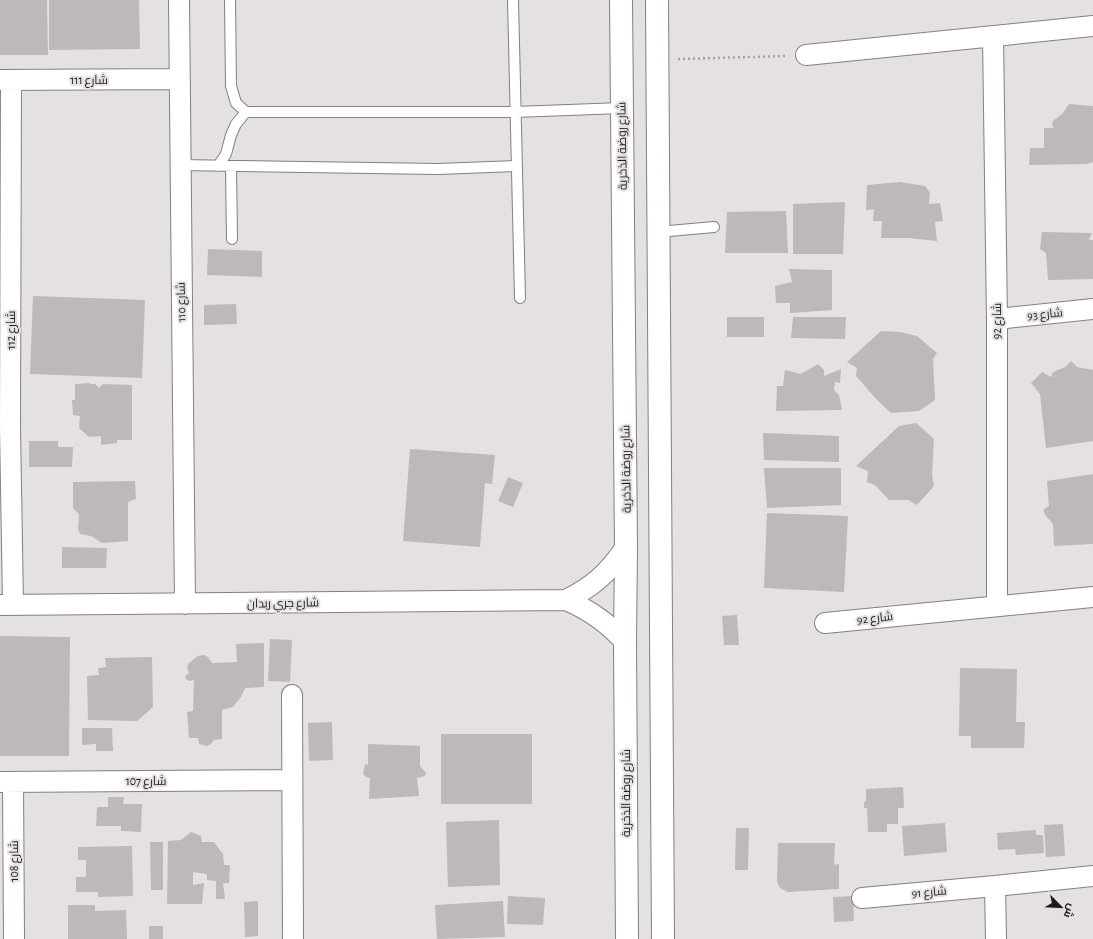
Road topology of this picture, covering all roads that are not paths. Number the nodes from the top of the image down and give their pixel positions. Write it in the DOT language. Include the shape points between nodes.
graph roads {
  1 [pos="179,0"];
  2 [pos="230,0"];
  3 [pos="513,0"];
  4 [pos="621,0"];
  5 [pos="656,0"];
  6 [pos="1093,26"];
  7 [pos="993,37"];
  8 [pos="806,55"];
  9 [pos="179,79"];
  10 [pos="6,80"];
  11 [pos="622,108"];
  12 [pos="246,112"];
  13 [pos="515,112"];
  14 [pos="180,165"];
  15 [pos="218,166"];
  16 [pos="231,166"];
  17 [pos="516,166"];
  18 [pos="714,227"];
  19 [pos="658,232"];
  20 [pos="232,239"];
  21 [pos="520,298"];
  22 [pos="1093,309"];
  23 [pos="997,319"];
  24 [pos="5,427"];
  25 [pos="626,547"];
  26 [pos="1093,597"];
  27 [pos="566,600"];
  28 [pos="185,604"];
  29 [pos="6,605"];
  30 [pos="997,606"];
  31 [pos="825,623"];
  32 [pos="625,642"];
  33 [pos="292,695"];
  34 [pos="292,780"];
  35 [pos="7,782"];
  36 [pos="1093,876"];
  37 [pos="995,886"];
  38 [pos="862,898"];
  39 [pos="14,939"];
  40 [pos="293,939"];
  41 [pos="627,939"];
  42 [pos="663,939"];
  43 [pos="996,939"];
  1 -- 9 [label="street, شارع 110"];
  2 -- 12 [label="lane" via="231,86 236,103"];
  3 -- 13 [label="lane"];
  4 -- 11 [label="street, شارع روضة الذخرية"];
  5 -- 19 [label="street"];
  6 -- 7 [label="street"];
  7 -- 8 [label="street"];
  7 -- 23 [label="street, شارع 92"];
  9 -- 10 [label="street, شارع 111"];
  9 -- 14 [label="street, شارع 110"];
  10 -- 24 [label="street, شارع 112"];
  11 -- 13 [label="lane"];
  11 -- 25 [label="street, شارع روضة الذخرية"];
  12 -- 13 [label="lane"];
  12 -- 15 [label="lane" via="236,124 226,154"];
  13 -- 17 [label="lane"];
  14 -- 15 [label="lane"];
  14 -- 28 [label="street, شارع 110"];
  15 -- 16 [label="lane"];
  16 -- 17 [label="lane"];
  16 -- 20 [label="lane"];
  17 -- 21 [label="lane"];
  18 -- 19 [label="lane"];
  19 -- 42 [label="street"];
  22 -- 23 [label="street, شارع 93"];
  23 -- 30 [label="street, شارع 92"];
  24 -- 29 [label="street, شارع 112"];
  25 -- 27 [label="street, شارع جري ربدان" via="601,579"];
  25 -- 32 [label="street, شارع روضة الذخرية"];
  26 -- 30 [label="street, شارع 92"];
  27 -- 28 [label="street, شارع جري ربدان"];
  27 -- 32 [label="street, شارع جري ربدان" via="599,617"];
  28 -- 29 [label="street, شارع جري ربدان"];
  30 -- 31 [label="street, شارع 92"];
  32 -- 41 [label="street, شارع روضة الذخرية"];
  33 -- 34 [label="street"];
  34 -- 35 [label="street, شارع 107"];
  34 -- 40 [label="street"];
  35 -- 39 [label="street, شارع 108"];
  36 -- 37 [label="street, شارع 91"];
  37 -- 38 [label="street, شارع 91"];
  37 -- 43 [label="street"];
}
